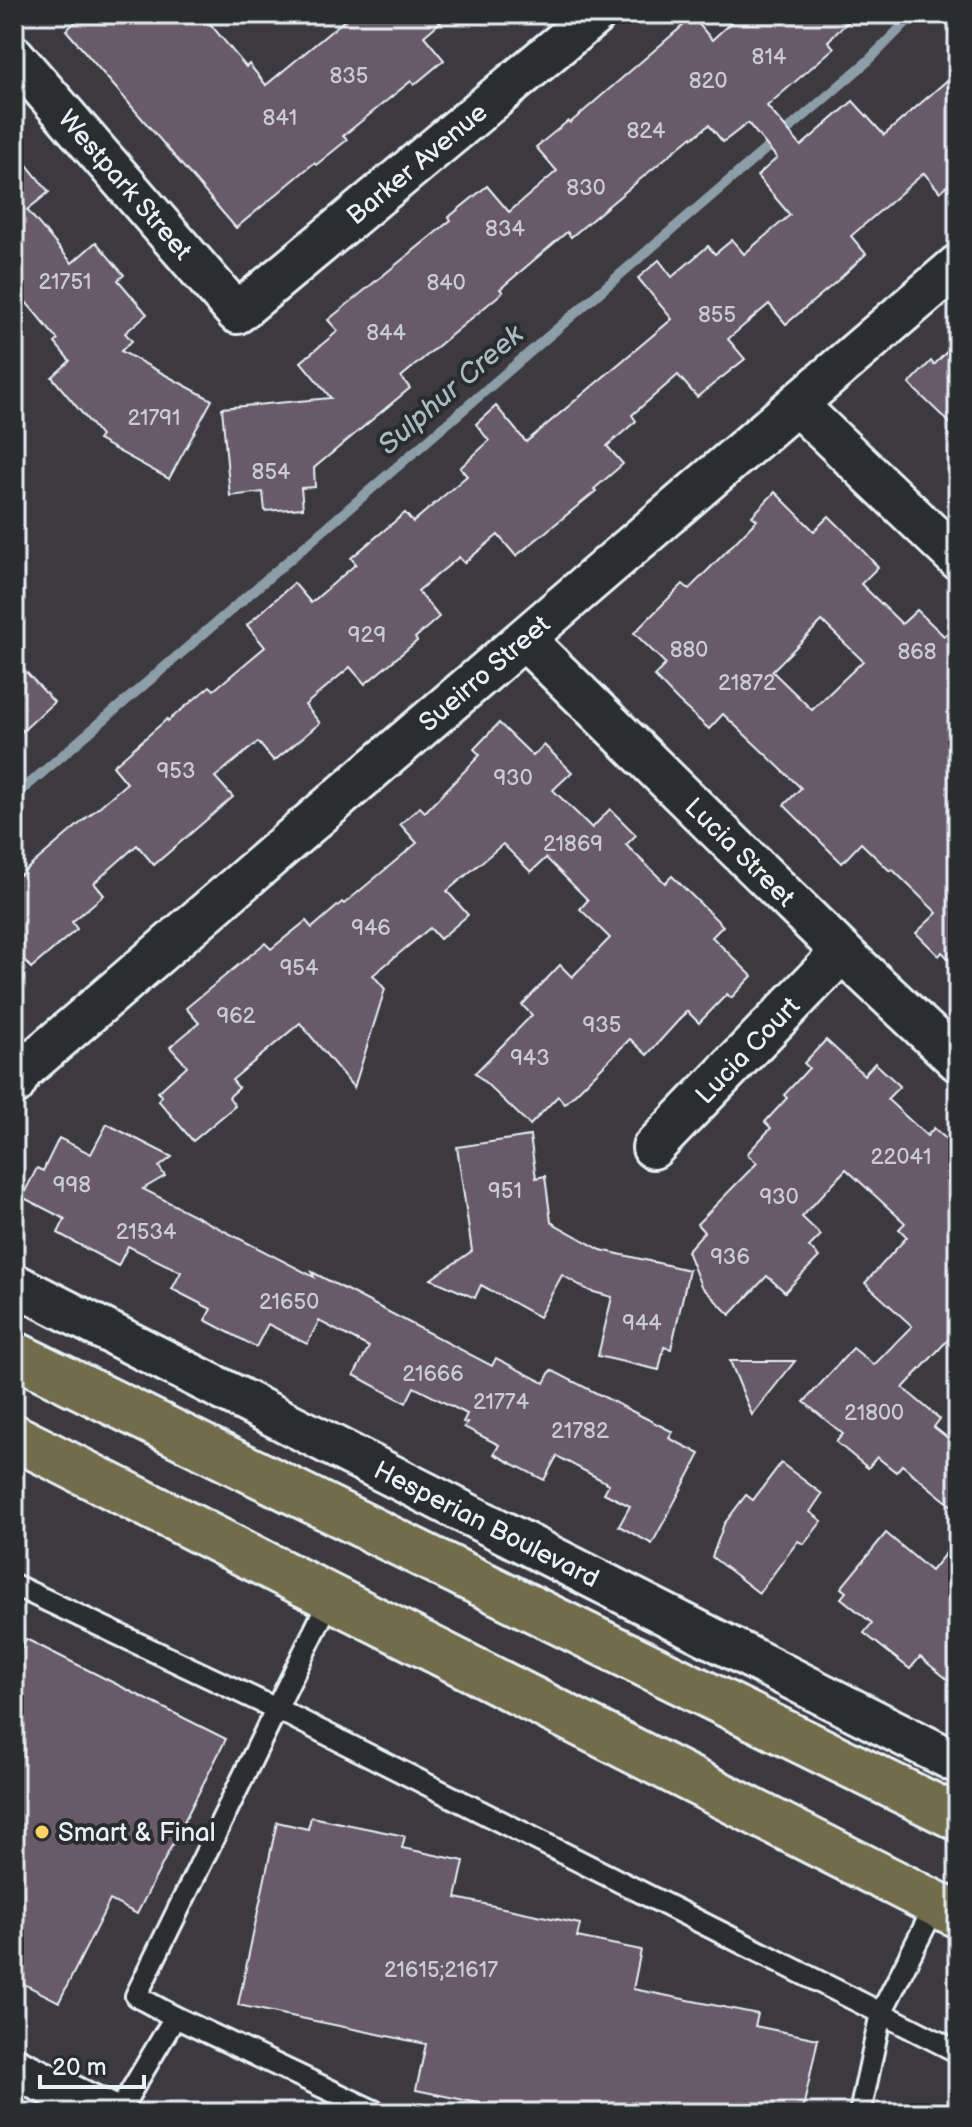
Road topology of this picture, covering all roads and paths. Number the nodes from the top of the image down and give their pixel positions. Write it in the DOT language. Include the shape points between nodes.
graph roads {
  1 [pos="596,14"];
  2 [pos="14,56"];
  3 [pos="958,265"];
  4 [pos="237,313"];
  5 [pos="797,405"];
  6 [pos="958,559"];
  7 [pos="525,640"];
  8 [pos="842,952"];
  9 [pos="958,1061"];
  10 [pos="14,1085"];
  11 [pos="653,1148"];
  12 [pos="14,1284"];
  13 [pos="14,1354"];
  14 [pos="14,1437"];
  15 [pos="14,1585"];
  16 [pos="331,1597"];
  17 [pos="275,1709"];
  18 [pos="958,1763"];
  19 [pos="958,1818"];
  20 [pos="947,1909"];
  21 [pos="881,2013"];
  22 [pos="175,2017"];
  23 [pos="958,2052"];
  24 [pos="14,2068"];
  25 [pos="107,2113"];
  26 [pos="118,2113"];
  27 [pos="378,2113"];
  28 [pos="860,2113"];
  1 -- 4 [label="street, Barker Avenue"];
  2 -- 4 [label="street, Westpark Street"];
  3 -- 5 [label="street, Sueirro Street"];
  5 -- 6 [label="street"];
  5 -- 7 [label="street, Sueirro Street"];
  7 -- 8 [label="street, Lucia Street"];
  7 -- 10 [label="street, Sueirro Street" via="22,1071"];
  8 -- 9 [label="street, Lucia Street"];
  8 -- 11 [label="street, Lucia Court"];
  12 -- 18 [label="street, Hesperian Boulevard"];
  13 -- 19 [label="main road, Hesperian Boulevard"];
  14 -- 16 [label="main road"];
  15 -- 17 [label="lane"];
  16 -- 17 [label="lane"];
  16 -- 20 [label="main road"];
  17 -- 21 [label="lane"];
  17 -- 22 [label="lane" via="136,1996"];
  20 -- 21 [label="lane"];
  21 -- 23 [label="lane"];
  21 -- 28 [label="lane"];
  22 -- 26 [label="lane"];
  22 -- 27 [label="lane"];
  24 -- 25 [label="street"];
}
